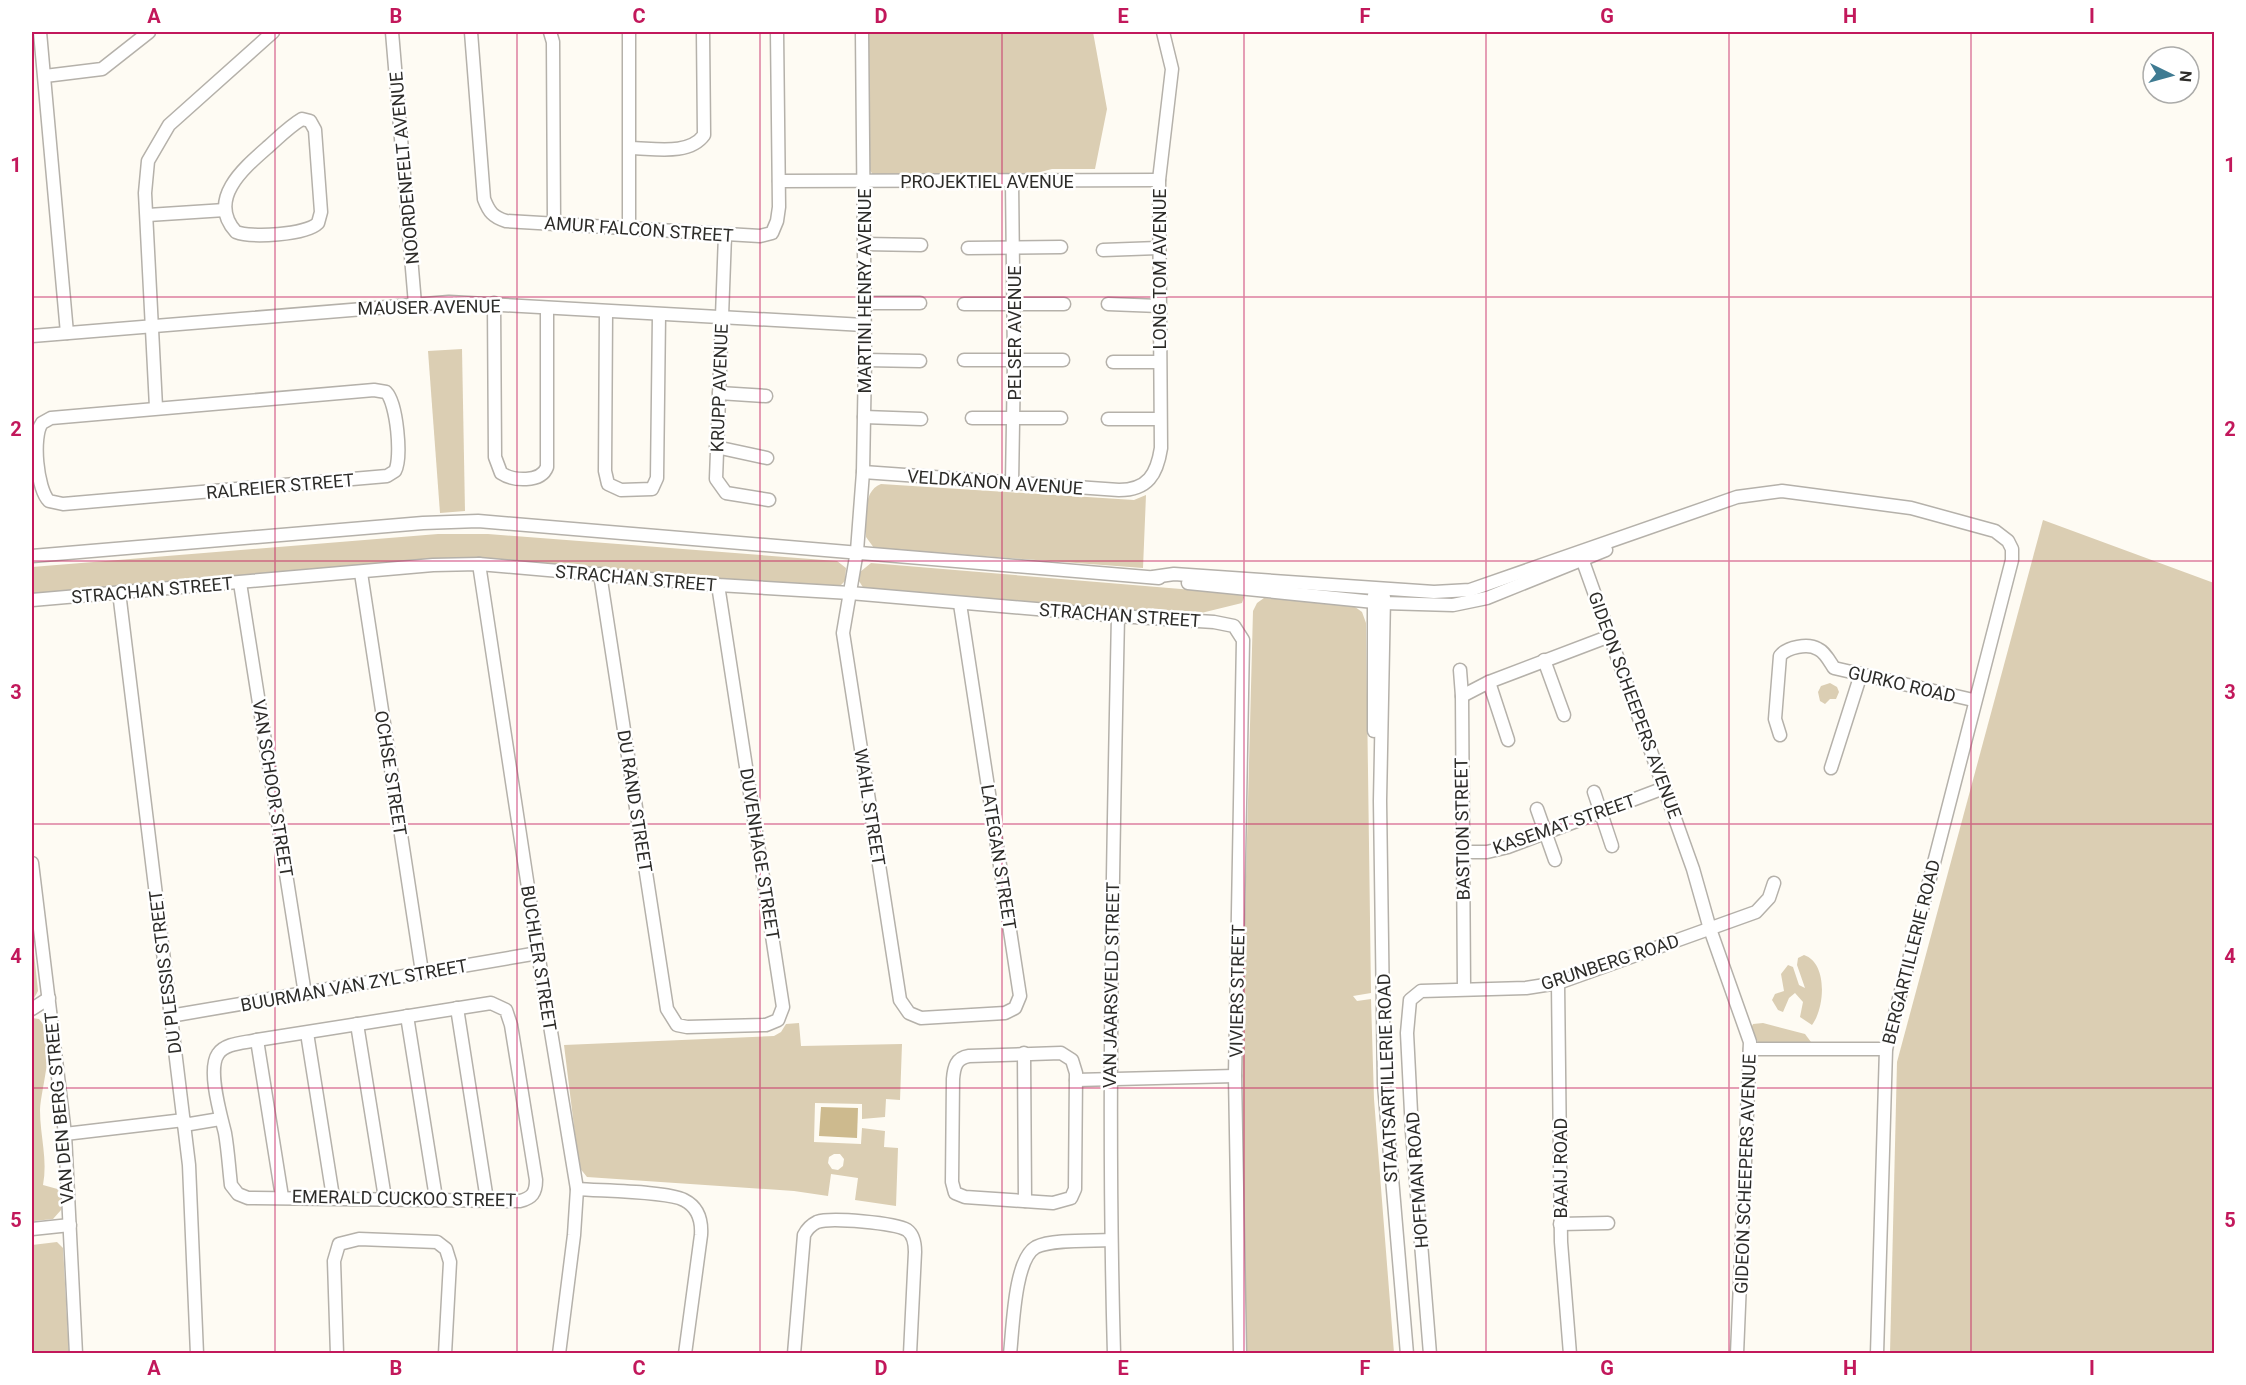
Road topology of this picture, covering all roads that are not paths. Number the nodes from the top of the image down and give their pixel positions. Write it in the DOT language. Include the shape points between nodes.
graph roads {
  1 [pos="40,32"];
  2 [pos="149,32"];
  3 [pos="273,32"];
  4 [pos="392,32"];
  5 [pos="471,32"];
  6 [pos="550,32"];
  7 [pos="629,32"];
  8 [pos="703,32"];
  9 [pos="777,32"];
  10 [pos="862,32"];
  11 [pos="1163,32"];
  12 [pos="45,76"];
  13 [pos="630,148"];
  14 [pos="864,180"];
  15 [pos="1159,180"];
  16 [pos="779,181"];
  17 [pos="1012,181"];
  18 [pos="225,210"];
  19 [pos="148,215"];
  20 [pos="554,224"];
  21 [pos="629,227"];
  22 [pos="725,235"];
  23 [pos="864,244"];
  24 [pos="921,245"];
  25 [pos="1013,247"];
  26 [pos="1061,247"];
  27 [pos="968,248"];
  28 [pos="1158,248"];
  29 [pos="1102,250"];
  30 [pos="494,303"];
  31 [pos="864,303"];
  32 [pos="920,303"];
  33 [pos="964,303"];
  34 [pos="415,304"];
  35 [pos="1014,304"];
  36 [pos="1064,304"];
  37 [pos="1108,304"];
  38 [pos="1159,306"];
  39 [pos="547,308"];
  40 [pos="606,312"];
  41 [pos="659,315"];
  42 [pos="722,319"];
  43 [pos="864,325"];
  44 [pos="154,326"];
  45 [pos="67,333"];
  46 [pos="32,336"];
  47 [pos="865,360"];
  48 [pos="964,360"];
  49 [pos="1014,360"];
  50 [pos="1063,360"];
  51 [pos="920,361"];
  52 [pos="1113,362"];
  53 [pos="1158,362"];
  54 [pos="719,393"];
  55 [pos="766,396"];
  56 [pos="156,407"];
  57 [pos="864,417"];
  58 [pos="1014,417"];
  59 [pos="972,418"];
  60 [pos="1061,418"];
  61 [pos="921,419"];
  62 [pos="1108,419"];
  63 [pos="1160,419"];
  64 [pos="716,447"];
  65 [pos="767,458"];
  66 [pos="863,472"];
  67 [pos="1012,484"];
  68 [pos="1128,490"];
  69 [pos="769,500"];
  70 [pos="856,551"];
  71 [pos="1581,555"];
  72 [pos="32,556"];
  73 [pos="2012,560"];
  74 [pos="478,564"];
  75 [pos="361,573"];
  76 [pos="600,574"];
  77 [pos="240,583"];
  78 [pos="718,585"];
  79 [pos="119,592"];
  80 [pos="850,593"];
  81 [pos="1379,595"];
  82 [pos="32,600"];
  83 [pos="960,604"];
  84 [pos="1118,616"];
  85 [pos="1238,630"];
  86 [pos="1610,636"];
  87 [pos="1544,660"];
  88 [pos="1460,670"];
  89 [pos="1861,674"];
  90 [pos="1489,682"];
  91 [pos="1462,696"];
  92 [pos="1973,700"];
  93 [pos="1564,715"];
  94 [pos="1780,735"];
  95 [pos="1508,740"];
  96 [pos="1831,768"];
  97 [pos="1664,789"];
  98 [pos="1594,792"];
  99 [pos="1537,809"];
  100 [pos="1601,812"];
  101 [pos="1545,833"];
  102 [pos="1612,846"];
  103 [pos="1463,852"];
  104 [pos="1555,860"];
  105 [pos="32,863"];
  106 [pos="1774,883"];
  107 [pos="1710,929"];
  108 [pos="538,953"];
  109 [pos="422,972"];
  110 [pos="1558,983"];
  111 [pos="1464,988"];
  112 [pos="305,994"];
  113 [pos="49,998"];
  114 [pos="1409,1006"];
  115 [pos="457,1008"];
  116 [pos="32,1009"];
  117 [pos="170,1016"];
  118 [pos="407,1016"];
  119 [pos="915,1017"];
  120 [pos="357,1024"];
  121 [pos="676,1025"];
  122 [pos="307,1033"];
  123 [pos="256,1040"];
  124 [pos="1750,1049"];
  125 [pos="1886,1049"];
  126 [pos="1024,1053"];
  127 [pos="1235,1076"];
  128 [pos="1076,1080"];
  129 [pos="1110,1080"];
  130 [pos="220,1119"];
  131 [pos="184,1123"];
  132 [pos="65,1134"];
  133 [pos="577,1189"];
  134 [pos="282,1197"];
  135 [pos="333,1197"];
  136 [pos="385,1198"];
  137 [pos="436,1198"];
  138 [pos="487,1200"];
  139 [pos="1025,1201"];
  140 [pos="1608,1223"];
  141 [pos="1560,1224"];
  142 [pos="70,1225"];
  143 [pos="32,1229"];
  144 [pos="1111,1240"];
  145 [pos="76,1353"];
  146 [pos="197,1353"];
  147 [pos="337,1353"];
  148 [pos="445,1353"];
  149 [pos="559,1353"];
  150 [pos="685,1353"];
  151 [pos="794,1353"];
  152 [pos="910,1353"];
  153 [pos="1010,1353"];
  154 [pos="1114,1353"];
  155 [pos="1240,1353"];
  156 [pos="1407,1353"];
  157 [pos="1430,1353"];
  158 [pos="1570,1353"];
  159 [pos="1737,1353"];
  160 [pos="1877,1353"];
  1 -- 12 [label="street"];
  2 -- 12 [label="street" via="102,69"];
  3 -- 19 [label="street" via="163,133 148,161 145,177"];
  4 -- 34 [label="street, NOORDENFELT AVENUE"];
  5 -- 20 [label="street, AMUR FALCON STREET" via="488,211 506,221"];
  6 -- 20 [label="street"];
  7 -- 13 [label="street"];
  8 -- 13 [label="street" via="704,135 698,144 687,148"];
  9 -- 16 [label="street, AMUR FALCON STREET"];
  10 -- 14 [label="street, MARTINI HENRY AVENUE"];
  11 -- 15 [label="street, LONG TOM AVENUE" via="1172,69"];
  12 -- 45 [label="street"];
  13 -- 21 [label="street"];
  14 -- 16 [label="street, PROJEKTIEL AVENUE"];
  14 -- 17 [label="street, PROJEKTIEL AVENUE"];
  14 -- 23 [label="street, MARTINI HENRY AVENUE"];
  15 -- 17 [label="street, PROJEKTIEL AVENUE"];
  15 -- 28 [label="street, LONG TOM AVENUE"];
  16 -- 22 [label="street, AMUR FALCON STREET" via="777,221 772,232 760,236"];
  17 -- 25 [label="street, PELSER AVENUE"];
  18 -- 18 [label="street" via="228,192 238,173 297,121 310,121 316,143 321,213 318,224 303,231 242,234 231,227"];
  18 -- 19 [label="street"];
  19 -- 44 [label="street"];
  20 -- 21 [label="street, AMUR FALCON STREET"];
  21 -- 22 [label="street, AMUR FALCON STREET"];
  22 -- 42 [label="street, KRUPP AVENUE"];
  23 -- 24 [label="street"];
  23 -- 31 [label="street, MARTINI HENRY AVENUE"];
  25 -- 26 [label="street"];
  25 -- 27 [label="street"];
  25 -- 35 [label="street, PELSER AVENUE"];
  28 -- 29 [label="street"];
  28 -- 38 [label="street, LONG TOM AVENUE"];
  30 -- 34 [label="street, MAUSER AVENUE"];
  30 -- 39 [label="street, MAUSER AVENUE"];
  30 -- 39 [label="street" via="495,462 501,473 511,477 533,478 543,474 547,467"];
  31 -- 32 [label="street"];
  31 -- 43 [label="street, MARTINI HENRY AVENUE"];
  33 -- 35 [label="street"];
  34 -- 44 [label="street, MAUSER AVENUE"];
  35 -- 36 [label="street"];
  35 -- 49 [label="street, PELSER AVENUE"];
  37 -- 38 [label="street"];
  38 -- 53 [label="street, LONG TOM AVENUE"];
  39 -- 40 [label="street, MAUSER AVENUE"];
  40 -- 41 [label="street, MAUSER AVENUE"];
  40 -- 41 [label="street" via="605,471 608,484 621,490 651,489 657,478"];
  41 -- 42 [label="street, MAUSER AVENUE"];
  42 -- 43 [label="street, MAUSER AVENUE"];
  42 -- 54 [label="street, KRUPP AVENUE"];
  43 -- 47 [label="street, MARTINI HENRY AVENUE"];
  44 -- 45 [label="street, MAUSER AVENUE"];
  44 -- 56 [label="street"];
  45 -- 46 [label="street, MAUSER AVENUE"];
  47 -- 51 [label="street"];
  47 -- 57 [label="street, MARTINI HENRY AVENUE"];
  48 -- 49 [label="street"];
  49 -- 50 [label="street"];
  49 -- 58 [label="street, PELSER AVENUE"];
  52 -- 53 [label="street"];
  53 -- 63 [label="street, LONG TOM AVENUE"];
  54 -- 55 [label="street"];
  54 -- 64 [label="street, KRUPP AVENUE"];
  56 -- 56 [label="street, RALREIER STREET" via="380,390 392,400 397,467 382,477 63,504 55,504 44,496 36,437 42,423 58,416"];
  57 -- 61 [label="street"];
  57 -- 66 [label="street, MARTINI HENRY AVENUE"];
  58 -- 59 [label="street"];
  58 -- 60 [label="street"];
  58 -- 67 [label="street, PELSER AVENUE"];
  62 -- 63 [label="street"];
  63 -- 68 [label="street, LONG TOM AVENUE" via="1157,470 1141,487"];
  64 -- 65 [label="street"];
  64 -- 69 [label="street, KRUPP AVENUE" via="716,479 722,490 740,497"];
  66 -- 67 [label="street, VELDKANON AVENUE"];
  66 -- 70 [label="street, MARTINI HENRY AVENUE"];
  67 -- 68 [label="street, VELDKANON AVENUE"];
  70 -- 72 [label="street, STRACHAN STREET" via="453,521"];
  70 -- 80 [label="street, WAHL STREET"];
  70 -- 81 [label="street, STRACHAN STREET" via="1179,582"];
  71 -- 73 [label="street, STRACHAN STREET" via="1752,494 1782,491 1911,508 1995,531 2008,541"];
  71 -- 81 [label="street, STRACHAN STREET" via="1472,602 1434,606"];
  71 -- 86 [label="street, GIDEON SCHEEPERS AVENUE"];
  73 -- 92 [label="street, BERGARTILLERIE ROAD"];
  74 -- 75 [label="street, STRACHAN STREET"];
  74 -- 76 [label="street, STRACHAN STREET"];
  74 -- 108 [label="street, BUCHLER STREET"];
  75 -- 77 [label="street, STRACHAN STREET"];
  75 -- 109 [label="street, OCHSE STREET"];
  76 -- 78 [label="street, STRACHAN STREET"];
  76 -- 121 [label="street, DU RAND STREET" via="667,1010"];
  77 -- 79 [label="street, STRACHAN STREET"];
  77 -- 112 [label="street, VAN SCHOOR STREET"];
  78 -- 80 [label="street, STRACHAN STREET"];
  78 -- 121 [label="street, DUVENHAGE STREET" via="783,1007 778,1020 766,1025"];
  79 -- 82 [label="street, STRACHAN STREET"];
  79 -- 117 [label="street, DU PLESSIS STREET"];
  80 -- 83 [label="street, STRACHAN STREET"];
  80 -- 119 [label="street, WAHL STREET" via="844,619 844,651 900,1000 903,1008"];
  81 -- 156 [label="street, STAATSARTILLERIE ROAD" via="1384,1084"];
  83 -- 84 [label="street, STRACHAN STREET"];
  83 -- 119 [label="street, LATEGAN STREET" via="1020,996 1015,1008 1005,1013"];
  84 -- 85 [label="street, STRACHAN STREET" via="1228,623"];
  84 -- 129 [label="street, VAN JAARSVELD STREET"];
  85 -- 127 [label="street, VIVIERS STREET" via="1243,640"];
  86 -- 87 [label="street"];
  86 -- 97 [label="street, GIDEON SCHEEPERS AVENUE"];
  87 -- 90 [label="street"];
  87 -- 93 [label="street"];
  88 -- 91 [label="street, BASTION STREET"];
  89 -- 92 [label="street, GURKO ROAD"];
  89 -- 94 [label="street, GURKO ROAD" via="1834,668 1813,647 1784,651 1780,656 1775,719"];
  89 -- 96 [label="street"];
  90 -- 91 [label="street"];
  90 -- 95 [label="street"];
  91 -- 103 [label="street, BASTION STREET"];
  92 -- 125 [label="street, BERGARTILLERIE ROAD"];
  97 -- 100 [label="street, KASEMAT STREET"];
  97 -- 107 [label="street, GIDEON SCHEEPERS AVENUE"];
  98 -- 100 [label="street"];
  99 -- 101 [label="street"];
  100 -- 101 [label="street, KASEMAT STREET"];
  100 -- 102 [label="street"];
  101 -- 103 [label="street, KASEMAT STREET" via="1495,850"];
  101 -- 104 [label="street"];
  103 -- 111 [label="street, BASTION STREET"];
  105 -- 113 [label="street, VAN DEN BERG STREET"];
  106 -- 107 [label="street" via="1760,909"];
  107 -- 110 [label="street, GRUNBERG ROAD"];
  107 -- 124 [label="street, GIDEON SCHEEPERS AVENUE"];
  108 -- 109 [label="street, BUURMAN VAN ZYL STREET"];
  108 -- 133 [label="street, BUCHLER STREET"];
  109 -- 112 [label="street, BUURMAN VAN ZYL STREET"];
  110 -- 111 [label="street, GRUNBERG ROAD" via="1526,988"];
  110 -- 141 [label="street, BAAIJ ROAD"];
  111 -- 114 [label="street, GRUNBERG ROAD" via="1421,991"];
  112 -- 117 [label="street, BUURMAN VAN ZYL STREET"];
  113 -- 116 [label="street"];
  113 -- 132 [label="street, VAN DEN BERG STREET"];
  114 -- 157 [label="street, HOFFMAN ROAD" via="1412,1132"];
  115 -- 118 [label="street, EMERALD CUCKOO STREET"];
  115 -- 138 [label="street"];
  115 -- 138 [label="street, EMERALD CUCKOO STREET" via="491,1003 503,1006 508,1013 534,1169 536,1187 531,1197 519,1201"];
  117 -- 131 [label="street, DU PLESSIS STREET"];
  118 -- 120 [label="street, EMERALD CUCKOO STREET"];
  118 -- 137 [label="street"];
  120 -- 122 [label="street, EMERALD CUCKOO STREET"];
  120 -- 136 [label="street"];
  122 -- 123 [label="street, EMERALD CUCKOO STREET"];
  122 -- 135 [label="street"];
  123 -- 130 [label="street, EMERALD CUCKOO STREET" via="229,1046 216,1058"];
  123 -- 134 [label="street"];
  124 -- 125 [label="street"];
  124 -- 159 [label="street, GIDEON SCHEEPERS AVENUE"];
  125 -- 160 [label="street, BERGARTILLERIE ROAD"];
  126 -- 128 [label="street" via="1066,1054 1075,1068"];
  126 -- 139 [label="street"];
  126 -- 139 [label="street" via="969,1056 956,1064 952,1182 956,1193 965,1197"];
  127 -- 129 [label="street"];
  127 -- 155 [label="street, VIVIERS STREET"];
  128 -- 129 [label="street"];
  128 -- 139 [label="street" via="1076,1189 1064,1202"];
  129 -- 144 [label="street, VAN JAARSVELD STREET"];
  130 -- 131 [label="street"];
  130 -- 134 [label="street, EMERALD CUCKOO STREET" via="235,1191 248,1198"];
  131 -- 132 [label="street"];
  131 -- 146 [label="street, DU PLESSIS STREET"];
  132 -- 142 [label="street, VAN DEN BERG STREET"];
  133 -- 149 [label="street, BUCHLER STREET"];
  133 -- 150 [label="street" via="675,1197 696,1210 702,1225"];
  134 -- 135 [label="street, EMERALD CUCKOO STREET"];
  135 -- 136 [label="street, EMERALD CUCKOO STREET"];
  136 -- 137 [label="street, EMERALD CUCKOO STREET"];
  137 -- 138 [label="street, EMERALD CUCKOO STREET"];
  140 -- 141 [label="street"];
  141 -- 158 [label="street, BAAIJ ROAD"];
  142 -- 143 [label="street"];
  142 -- 145 [label="street, VAN DEN BERG STREET"];
  144 -- 153 [label="street" via="1045,1244 1030,1252 1021,1270"];
  144 -- 154 [label="street, VAN JAARSVELD STREET"];
  147 -- 148 [label="street" via="334,1261 339,1244 359,1239 442,1244 446,1249 450,1262"];
  151 -- 152 [label="street" via="807,1229 819,1221 835,1220 909,1232 915,1252"];
}
